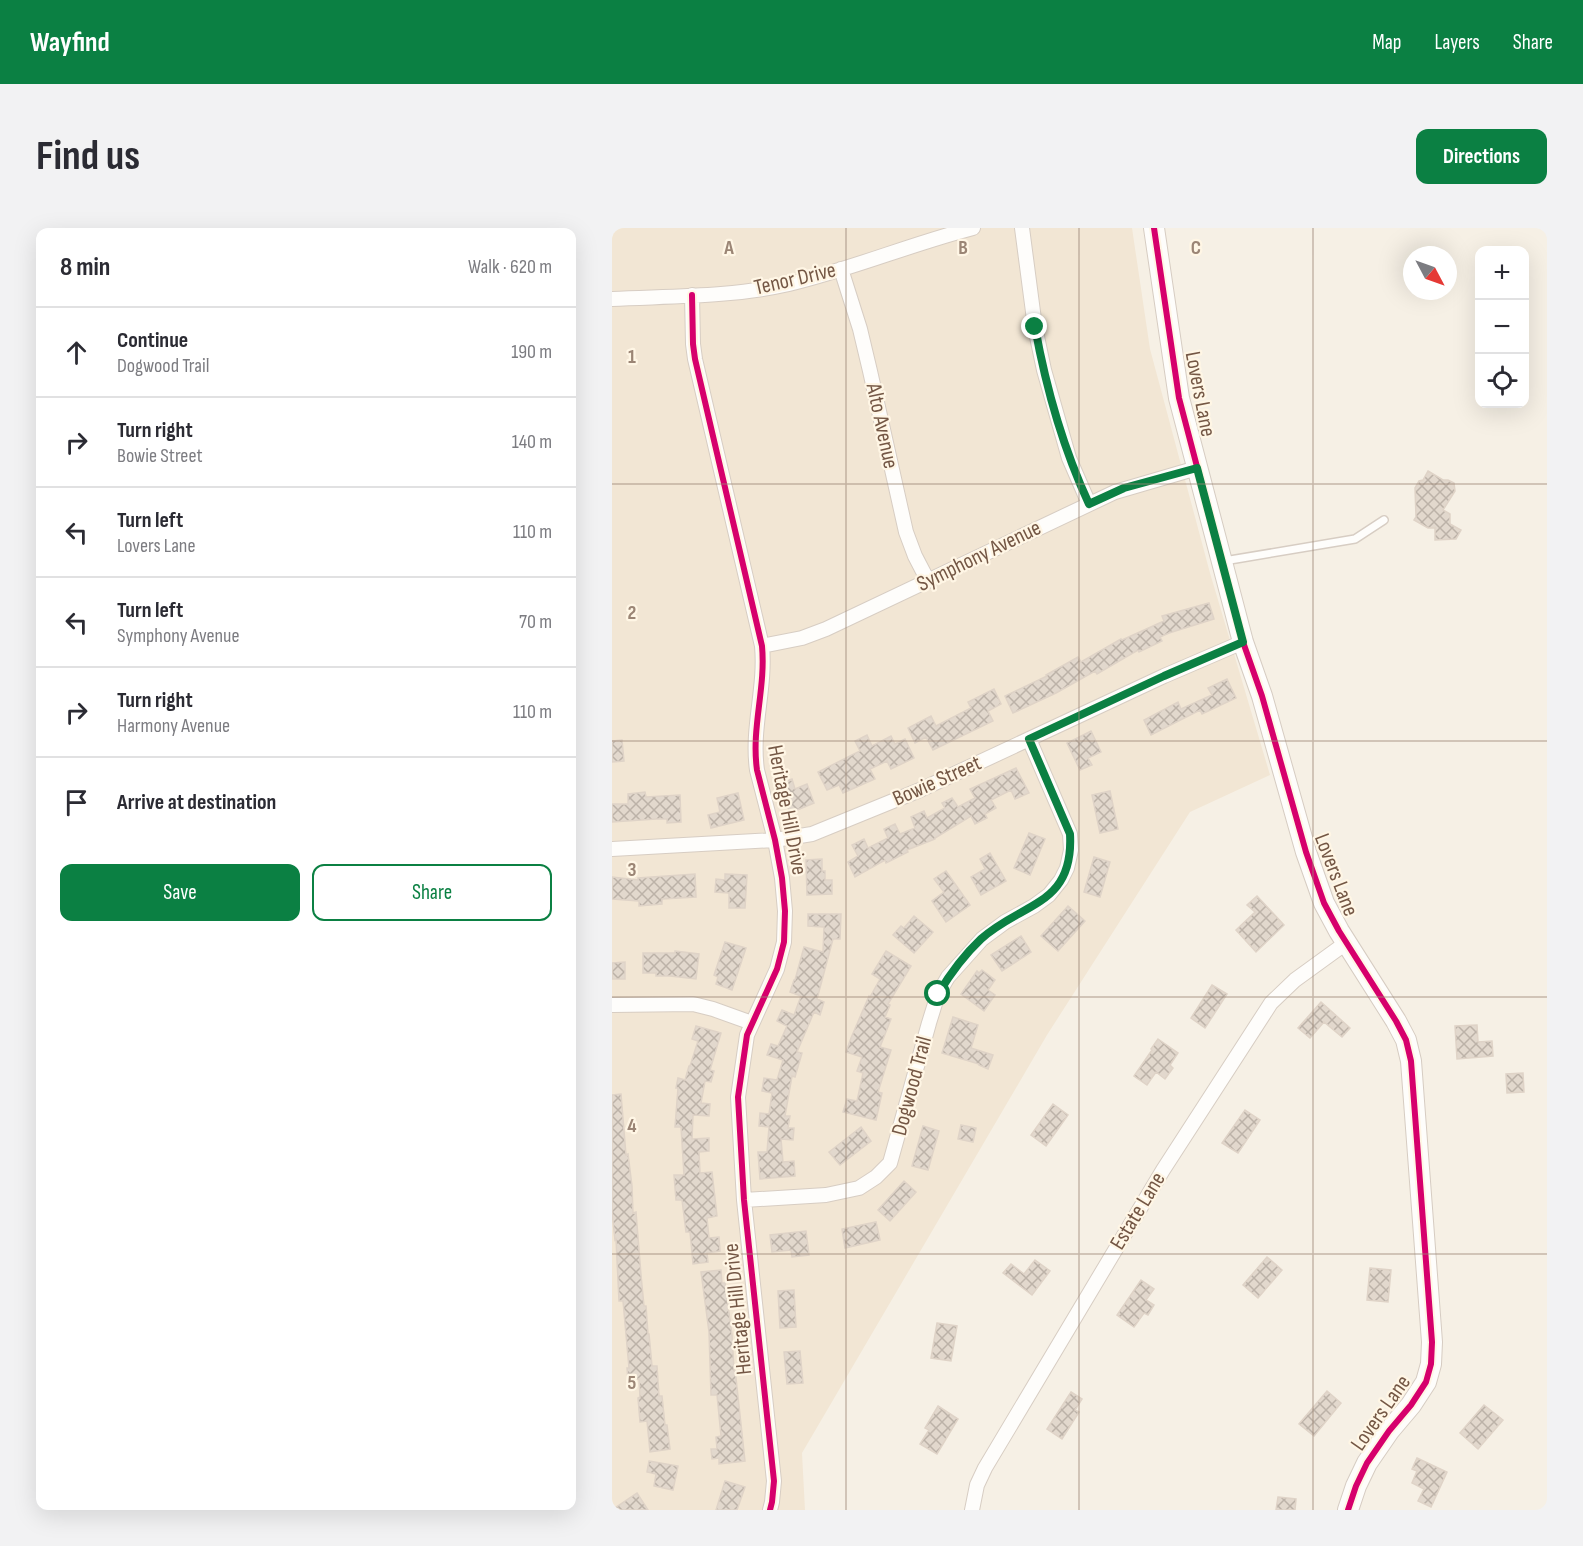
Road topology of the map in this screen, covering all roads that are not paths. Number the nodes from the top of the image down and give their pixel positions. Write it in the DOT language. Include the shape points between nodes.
graph roads {
  1 [pos="973,228"];
  2 [pos="1022,228"];
  3 [pos="1154,228"];
  4 [pos="841,268"];
  5 [pos="692,295"];
  6 [pos="612,299"];
  7 [pos="1197,468"];
  8 [pos="1089,504"];
  9 [pos="1384,520"];
  10 [pos="1222,561"];
  11 [pos="928,581"];
  12 [pos="1243,642"];
  13 [pos="762,646"];
  14 [pos="1029,739"];
  15 [pos="775,840"];
  16 [pos="612,849"];
  17 [pos="1346,943"];
  18 [pos="612,1005"];
  19 [pos="752,1023"];
  20 [pos="744,1200"];
  21 [pos="770,1510"];
  22 [pos="972,1510"];
  23 [pos="1348,1510"];
  1 -- 4 [label="street, Tenor Drive"];
  2 -- 8 [label="street" via="1044,370 1069,458"];
  3 -- 7 [label="street, Lovers Lane" via="1179,398"];
  4 -- 5 [label="street, Tenor Drive" via="771,287"];
  4 -- 11 [label="street, Alto Avenue" via="862,339 906,532"];
  5 -- 6 [label="street, Tenor Drive"];
  5 -- 13 [label="street, Heritage Hill Drive" via="695,359"];
  7 -- 8 [label="street, Symphony Avenue" via="1124,488"];
  7 -- 10 [label="street, Lovers Lane"];
  8 -- 11 [label="street, Symphony Avenue"];
  9 -- 10 [label="lane" via="1355,539"];
  10 -- 12 [label="street, Lovers Lane"];
  11 -- 13 [label="street, Symphony Avenue" via="813,634"];
  12 -- 14 [label="street, Bowie Street"];
  12 -- 17 [label="street, Lovers Lane" via="1314,879"];
  13 -- 15 [label="street, Heritage Hill Drive" via="764,669 755,758"];
  14 -- 15 [label="street, Bowie Street" via="920,790 812,834"];
  14 -- 20 [label="street, Dogwood Trail" via="1070,834 1067,868 1049,895 982,939 948,977 938,994 890,1162 876,1178 859,1188 826,1195"];
  15 -- 16 [label="street, Bowie Street"];
  15 -- 19 [label="street, Heritage Hill Drive" via="784,900 784,942 777,969"];
  17 -- 22 [label="street, Estate Lane" via="1294,980 1271,1003 1244,1042 985,1468"];
  17 -- 23 [label="street, Lovers Lane" via="1396,1021 1411,1061 1432,1342 1426,1382 1367,1463"];
  18 -- 19 [label="street" via="693,1004"];
  19 -- 20 [label="street, Heritage Hill Drive" via="738,1097"];
  20 -- 21 [label="street, Heritage Hill Drive" via="771,1441 774,1480"];
}
